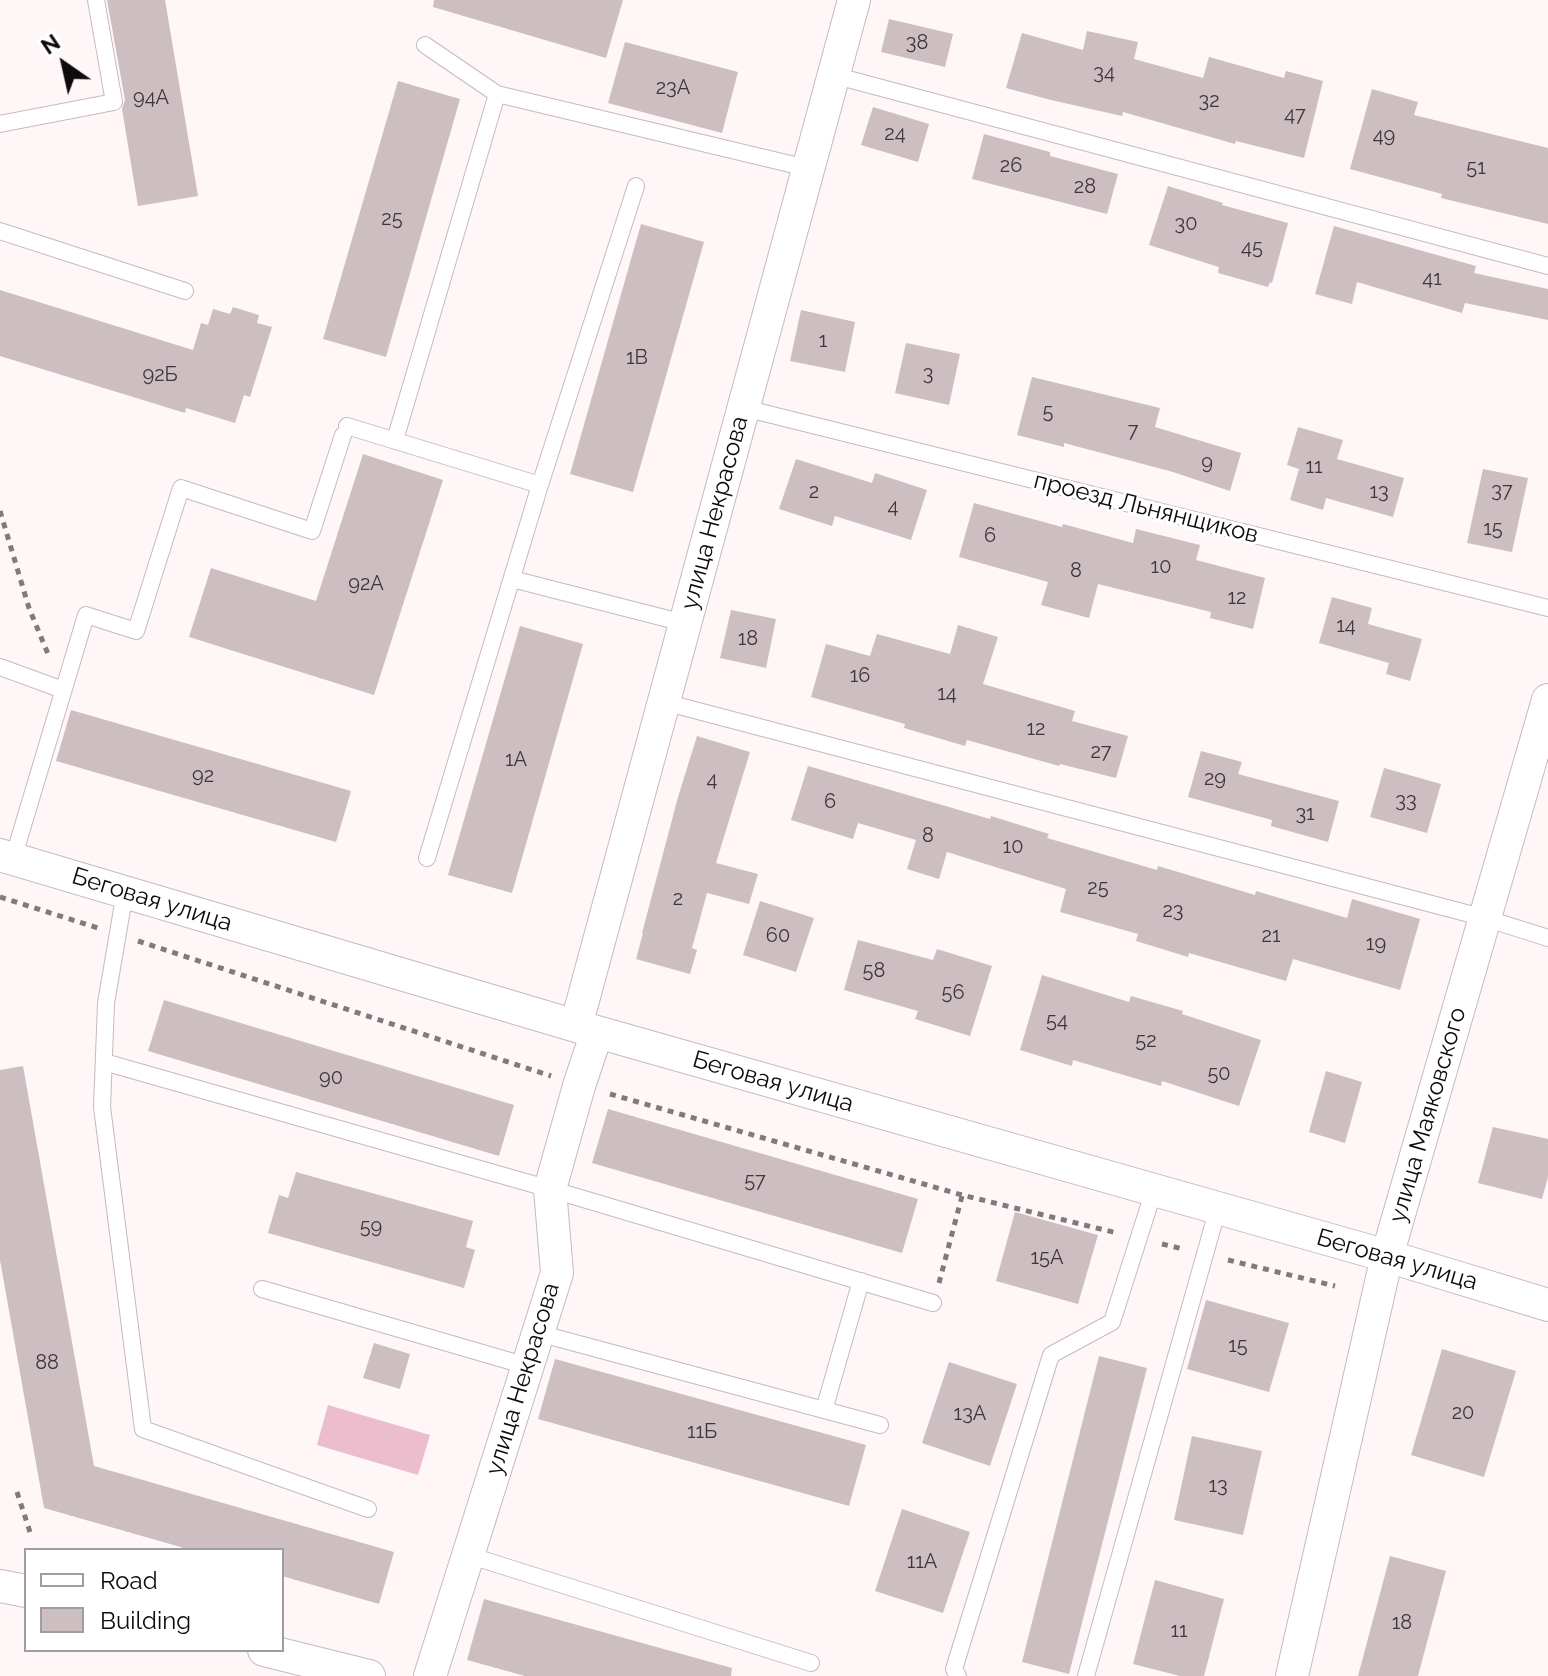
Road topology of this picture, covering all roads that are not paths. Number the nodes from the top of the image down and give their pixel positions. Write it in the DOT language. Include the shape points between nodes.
graph roads {
  1 [pos="96,0"];
  2 [pos="854,0"];
  3 [pos="425,45"];
  4 [pos="833,75"];
  5 [pos="497,94"];
  6 [pos="0,124"];
  7 [pos="807,168"];
  8 [pos="636,186"];
  9 [pos="0,231"];
  10 [pos="1548,266"];
  11 [pos="185,291"];
  12 [pos="744,408"];
  13 [pos="395,440"];
  14 [pos="540,485"];
  15 [pos="512,579"];
  16 [pos="1548,608"];
  17 [pos="684,623"];
  18 [pos="0,667"];
  19 [pos="63,690"];
  20 [pos="1548,700"];
  21 [pos="664,702"];
  22 [pos="6,857"];
  23 [pos="427,858"];
  24 [pos="125,892"];
  25 [pos="1485,918"];
  26 [pos="1548,938"];
  27 [pos="586,1029"];
  28 [pos="104,1062"];
  29 [pos="550,1189"];
  30 [pos="1154,1190"];
  31 [pos="1218,1208"];
  32 [pos="1387,1256"];
  33 [pos="861,1281"];
  34 [pos="262,1289"];
  35 [pos="933,1303"];
  36 [pos="1548,1305"];
  37 [pos="538,1333"];
  38 [pos="527,1366"];
  39 [pos="824,1410"];
  40 [pos="880,1425"];
  41 [pos="368,1509"];
  42 [pos="468,1555"];
  43 [pos="0,1586"];
  44 [pos="24,1591"];
  45 [pos="272,1652"];
  46 [pos="811,1663"];
  47 [pos="369,1676"];
  48 [pos="430,1676"];
  49 [pos="958,1676"];
  50 [pos="1086,1676"];
  51 [pos="1292,1676"];
  1 -- 6 [label="lane" via="114,102"];
  2 -- 4 [label="street, улица Некрасова"];
  3 -- 5 [label="lane"];
  4 -- 7 [label="street, улица Некрасова"];
  4 -- 10 [label="lane"];
  5 -- 7 [label="lane"];
  5 -- 13 [label="lane"];
  7 -- 12 [label="street, улица Некрасова"];
  8 -- 14 [label="lane"];
  9 -- 11 [label="lane"];
  12 -- 16 [label="lane, проезд Льнянщиков"];
  12 -- 17 [label="street, улица Некрасова"];
  13 -- 14 [label="lane"];
  13 -- 19 [label="lane" via="345,431 312,531 181,488 136,631 86,615"];
  14 -- 15 [label="lane"];
  15 -- 17 [label="lane"];
  15 -- 23 [label="lane"];
  17 -- 21 [label="street, улица Некрасова"];
  18 -- 19 [label="lane"];
  19 -- 22 [label="lane"];
  20 -- 25 [label="street, улица Маяковского"];
  21 -- 25 [label="lane"];
  21 -- 27 [label="street, улица Некрасова"];
  22 -- 24 [label="street, Беговая улица"];
  24 -- 27 [label="street, Беговая улица"];
  24 -- 28 [label="lane" via="106,1003"];
  25 -- 26 [label="lane"];
  25 -- 32 [label="street, улица Маяковского"];
  27 -- 29 [label="street, улица Некрасова" via="579,1086"];
  27 -- 30 [label="street, Беговая улица"];
  28 -- 29 [label="lane"];
  28 -- 41 [label="lane" via="102,1107 143,1429"];
  29 -- 33 [label="lane"];
  29 -- 37 [label="street, улица Некрасова" via="557,1273"];
  30 -- 31 [label="street, Беговая улица"];
  30 -- 49 [label="lane" via="1112,1322 1051,1355 954,1669"];
  31 -- 32 [label="street, Беговая улица"];
  31 -- 50 [label="lane"];
  32 -- 36 [label="street, Беговая улица"];
  32 -- 51 [label="street, улица Маяковского"];
  33 -- 35 [label="lane"];
  33 -- 39 [label="lane"];
  34 -- 38 [label="lane"];
  37 -- 38 [label="street, улица Некрасова"];
  37 -- 39 [label="lane"];
  38 -- 42 [label="street, улица Некрасова"];
  39 -- 40 [label="lane"];
  42 -- 46 [label="lane"];
  42 -- 48 [label="street, улица Некрасова"];
  43 -- 44 [label="street"];
  45 -- 47 [label="street"];
}
